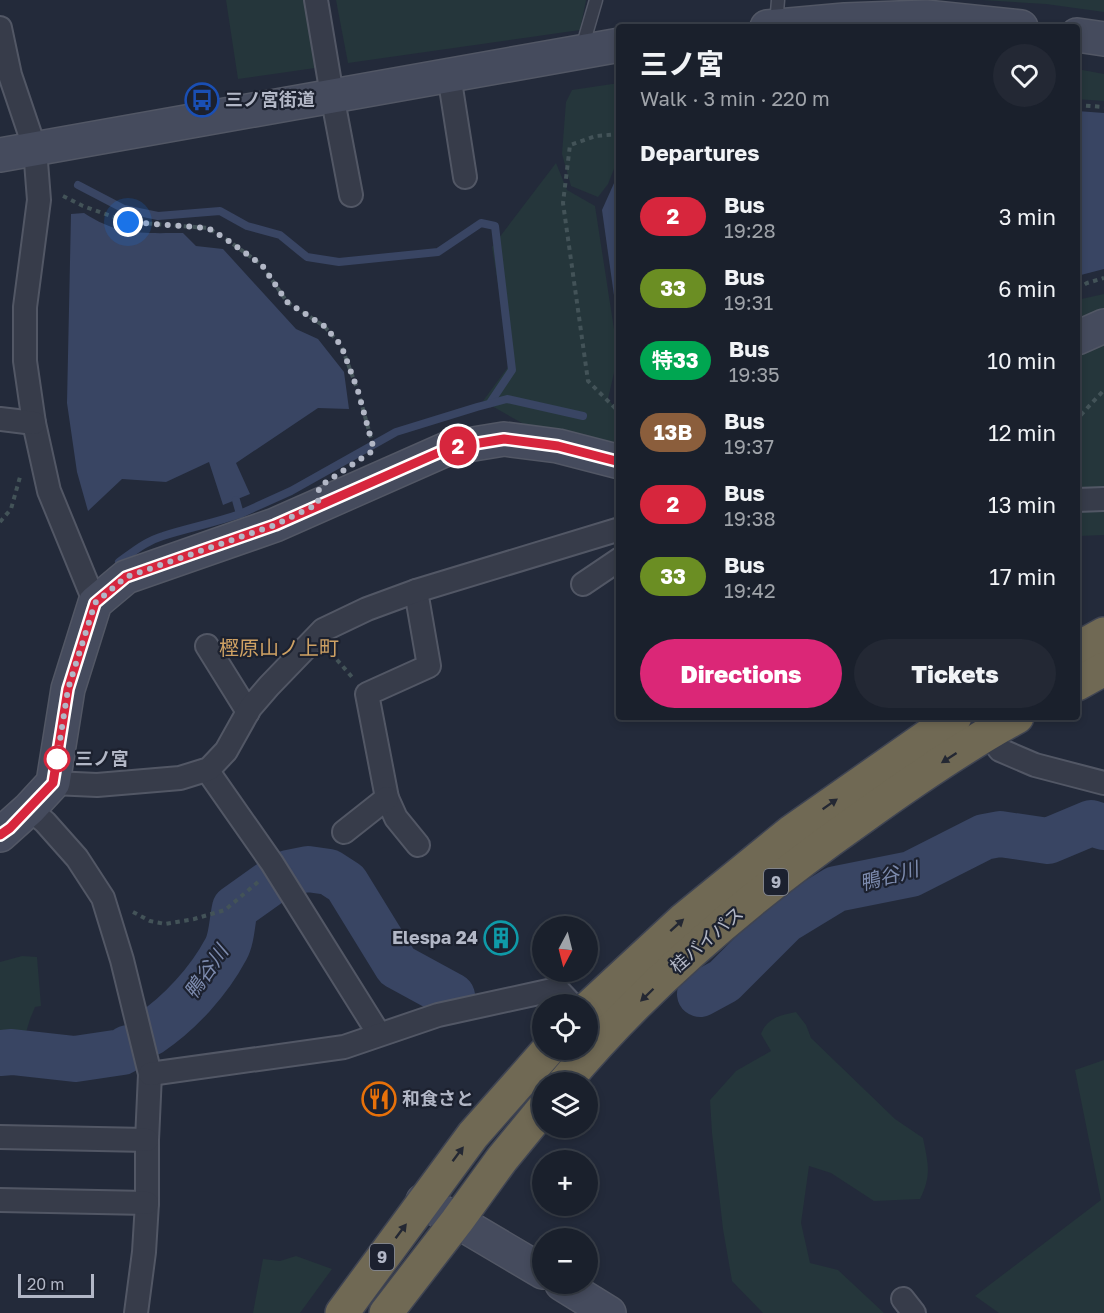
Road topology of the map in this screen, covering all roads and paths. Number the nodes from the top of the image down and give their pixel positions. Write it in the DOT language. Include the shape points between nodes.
graph roads {
  1 [pos="316,0"];
  2 [pos="596,0"];
  3 [pos="774,18"];
  4 [pos="992,24"];
  5 [pos="0,28"];
  6 [pos="1080,35"];
  7 [pos="1104,39"];
  8 [pos="616,46"];
  9 [pos="580,52"];
  10 [pos="449,75"];
  11 [pos="332,95"];
  12 [pos="1080,105"];
  13 [pos="1104,107"];
  14 [pos="616,134"];
  15 [pos="35,149"];
  16 [pos="0,155"];
  17 [pos="465,177"];
  18 [pos="55,191"];
  19 [pos="351,195"];
  20 [pos="1104,278"];
  21 [pos="1080,287"];
  22 [pos="1104,326"];
  23 [pos="1080,337"];
  24 [pos="1104,390"];
  25 [pos="616,409"];
  26 [pos="1080,416"];
  27 [pos="0,419"];
  28 [pos="34,423"];
  29 [pos="369,454"];
  30 [pos="616,461"];
  31 [pos="43,465"];
  32 [pos="1104,499"];
  33 [pos="1080,500"];
  34 [pos="0,522"];
  35 [pos="616,530"];
  36 [pos="616,563"];
  37 [pos="583,584"];
  38 [pos="416,591"];
  39 [pos="95,603"];
  40 [pos="1104,634"];
  41 [pos="318,636"];
  42 [pos="207,646"];
  43 [pos="1080,646"];
  44 [pos="1104,669"];
  45 [pos="1080,682"];
  46 [pos="367,693"];
  47 [pos="248,712"];
  48 [pos="951,720"];
  49 [pos="1003,720"];
  50 [pos="980,725"];
  51 [pos="207,770"];
  52 [pos="53,783"];
  53 [pos="1104,783"];
  54 [pos="387,798"];
  55 [pos="29,809"];
  56 [pos="344,832"];
  57 [pos="0,835"];
  58 [pos="418,844"];
  59 [pos="276,869"];
  60 [pos="103,898"];
  61 [pos="532,994"];
  62 [pos="534,994"];
  63 [pos="562,994"];
  64 [pos="598,999"];
  65 [pos="379,1034"];
  66 [pos="539,1060"];
  67 [pos="573,1072"];
  68 [pos="150,1074"];
  69 [pos="532,1122"];
  70 [pos="0,1137"];
  71 [pos="147,1140"];
  72 [pos="0,1200"];
  73 [pos="423,1201"];
  74 [pos="147,1203"];
  75 [pos="457,1221"];
  76 [pos="532,1265"];
  77 [pos="578,1294"];
  78 [pos="135,1313"];
  79 [pos="342,1313"];
  80 [pos="386,1313"];
  81 [pos="609,1313"];
  1 -- 11 [label="street"];
  2 -- 9 [label="lane"];
  3 -- 4 [label="street" via="926,17"];
  5 -- 15 [label="street" via="10,75"];
  6 -- 7 [label="street"];
  8 -- 9 [label="street"];
  9 -- 10 [label="street"];
  10 -- 11 [label="street"];
  10 -- 17 [label="street"];
  11 -- 15 [label="street"];
  11 -- 19 [label="street"];
  12 -- 13 [label="path"];
  14 -- 25 [label="path" via="570,145 563,203 588,381"];
  15 -- 16 [label="street"];
  15 -- 28 [label="street" via="39,200 26,307 25,361"];
  18 -- 29 [label="path" via="82,206 128,222 208,228 262,265 287,302 324,326 341,345 374,450"];
  20 -- 21 [label="path"];
  22 -- 23 [label="street"];
  24 -- 26 [label="path"];
  27 -- 28 [label="street"];
  28 -- 31 [label="street"];
  30 -- 39 [label="street" via="558,446 504,439 449,448 275,525 126,577"];
  31 -- 34 [label="path" via="22,471 11,509"];
  31 -- 39 [label="street" via="49,491"];
  32 -- 33 [label="street"];
  35 -- 38 [label="street"];
  36 -- 37 [label="street"];
  38 -- 41 [label="street" via="367,609"];
  38 -- 46 [label="street" via="429,666"];
  39 -- 52 [label="street" via="68,689"];
  40 -- 43 [label="highway"];
  41 -- 46 [label="path"];
  41 -- 47 [label="street"];
  42 -- 47 [label="street"];
  44 -- 45 [label="highway"];
  46 -- 54 [label="street"];
  47 -- 51 [label="street" via="226,751"];
  64 -- 48 [label="highway, 桂バイパス / 9, one-way" via="683,920 791,832"];
  49 -- 50 [label="highway, 桂バイパス / 9"];
  50 -- 53 [label="street" via="1000,750 1035,765"];
  50 -- 67 [label="highway, 桂バイパス / 9, one-way" via="907,785 806,857 702,943 600,1040"];
  51 -- 52 [label="street" via="180,778 97,785"];
  51 -- 59 [label="street"];
  52 -- 55 [label="street"];
  54 -- 56 [label="street"];
  54 -- 58 [label="street" via="396,818"];
  55 -- 57 [label="street"];
  55 -- 60 [label="street" via="77,858"];
  59 -- 60 [label="path" via="225,910 165,924 150,921"];
  59 -- 65 [label="street"];
  60 -- 68 [label="street"];
  61 -- 65 [label="street" via="438,1015"];
  62 -- 63 [label="street" via="557,989"];
  65 -- 68 [label="street" via="344,1047"];
  73 -- 66 [label="highway, 9, one-way" via="473,1135"];
  68 -- 71 [label="street"];
  69 -- 75 [label="highway, 9"];
  70 -- 71 [label="street"];
  71 -- 74 [label="street"];
  72 -- 74 [label="street"];
  73 -- 75 [label="street"];
  79 -- 73 [label="highway, 9, one-way"];
  74 -- 78 [label="street"];
  75 -- 76 [label="street"];
  75 -- 80 [label="highway, 9"];
  77 -- 81 [label="street"];
}
